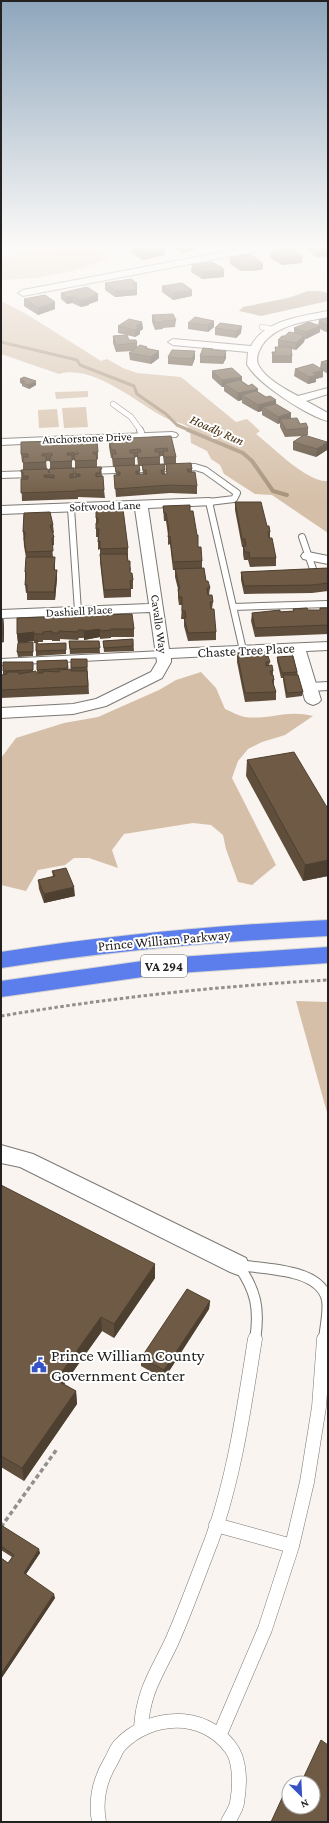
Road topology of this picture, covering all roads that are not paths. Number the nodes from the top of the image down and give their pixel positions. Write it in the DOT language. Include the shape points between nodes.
graph roads {
  1 [pos="269,333"];
  2 [pos="173,342"];
  3 [pos="254,349"];
  4 [pos="328,391"];
  5 [pos="297,400"];
  6 [pos="112,404"];
  7 [pos="328,418"];
  8 [pos="172,435"];
  9 [pos="142,436"];
  10 [pos="1,442"];
  11 [pos="40,473"];
  12 [pos="55,473"];
  13 [pos="1,475"];
  14 [pos="209,502"];
  15 [pos="142,505"];
  16 [pos="71,508"];
  17 [pos="1,510"];
  18 [pos="302,537"];
  19 [pos="308,556"];
  20 [pos="328,560"];
  21 [pos="313,569"];
  22 [pos="328,604"];
  23 [pos="233,607"];
  24 [pos="156,608"];
  25 [pos="78,611"];
  26 [pos="1,614"];
  27 [pos="328,646"];
  28 [pos="298,648"];
  29 [pos="243,650"];
  30 [pos="163,654"];
  31 [pos="1,662"];
  32 [pos="328,686"];
  33 [pos="311,694"];
  34 [pos="1,713"];
  35 [pos="328,928"];
  36 [pos="328,955"];
  37 [pos="1,960"];
  38 [pos="1,989"];
  39 [pos="1,1154"];
  40 [pos="238,1265"];
  41 [pos="216,1525"];
  42 [pos="292,1546"];
  43 [pos="141,1728"];
  44 [pos="220,1734"];
  45 [pos="99,1822"];
  46 [pos="228,1822"];
  1 -- 3 [label="street"];
  2 -- 3 [label="street"];
  3 -- 5 [label="street" via="252,360 256,371"];
  4 -- 5 [label="street"];
  5 -- 7 [label="street"];
  6 -- 9 [label="lane" via="137,423"];
  8 -- 9 [label="street, Anchorstone Drive"];
  9 -- 10 [label="street, Anchorstone Drive"];
  11 -- 13 [label="lane"];
  12 -- 14 [label="lane" via="195,467 205,470 237,493 230,500"];
  14 -- 15 [label="street, Softwood Lane"];
  14 -- 23 [label="lane"];
  15 -- 16 [label="street, Softwood Lane"];
  15 -- 24 [label="street, Cavallo Way"];
  16 -- 17 [label="street, Softwood Lane"];
  16 -- 25 [label="lane"];
  18 -- 19 [label="lane"];
  19 -- 20 [label="street"];
  19 -- 21 [label="lane"];
  22 -- 23 [label="lane"];
  23 -- 29 [label="lane"];
  24 -- 25 [label="street, Dashiell Place"];
  24 -- 30 [label="street, Cavallo Way"];
  25 -- 26 [label="street, Dashiell Place"];
  27 -- 28 [label="street, Chaste Tree Place"];
  28 -- 29 [label="street, Chaste Tree Place"];
  28 -- 33 [label="street"];
  29 -- 30 [label="street, Chaste Tree Place"];
  30 -- 31 [label="lane"];
  30 -- 34 [label="street, Cavallo Way" via="164,662 157,675 101,703 73,709"];
  32 -- 33 [label="lane"];
  35 -- 37 [label="highway, Prince William Parkway / VA 294" via="180,937"];
  36 -- 38 [label="highway, Prince William Parkway / VA 294" via="164,966"];
  39 -- 40 [label="street" via="25,1160"];
  40 -- 41 [label="lane" via="249,1280 256,1300 258,1321 240,1434"];
  40 -- 42 [label="lane" via="302,1275 314,1280 323,1289 327,1300 319,1407 307,1482"];
  41 -- 42 [label="lane"];
  41 -- 43 [label="lane" via="194,1588 149,1686 142,1712"];
  42 -- 44 [label="lane" via="265,1629"];
  43 -- 44 [label="lane" via="162,1721 182,1720 203,1724"];
  43 -- 45 [label="lane" via="122,1742 109,1758 101,1782 97,1814"];
  44 -- 46 [label="lane" via="232,1752 238,1768 240,1787 237,1804"];
}
